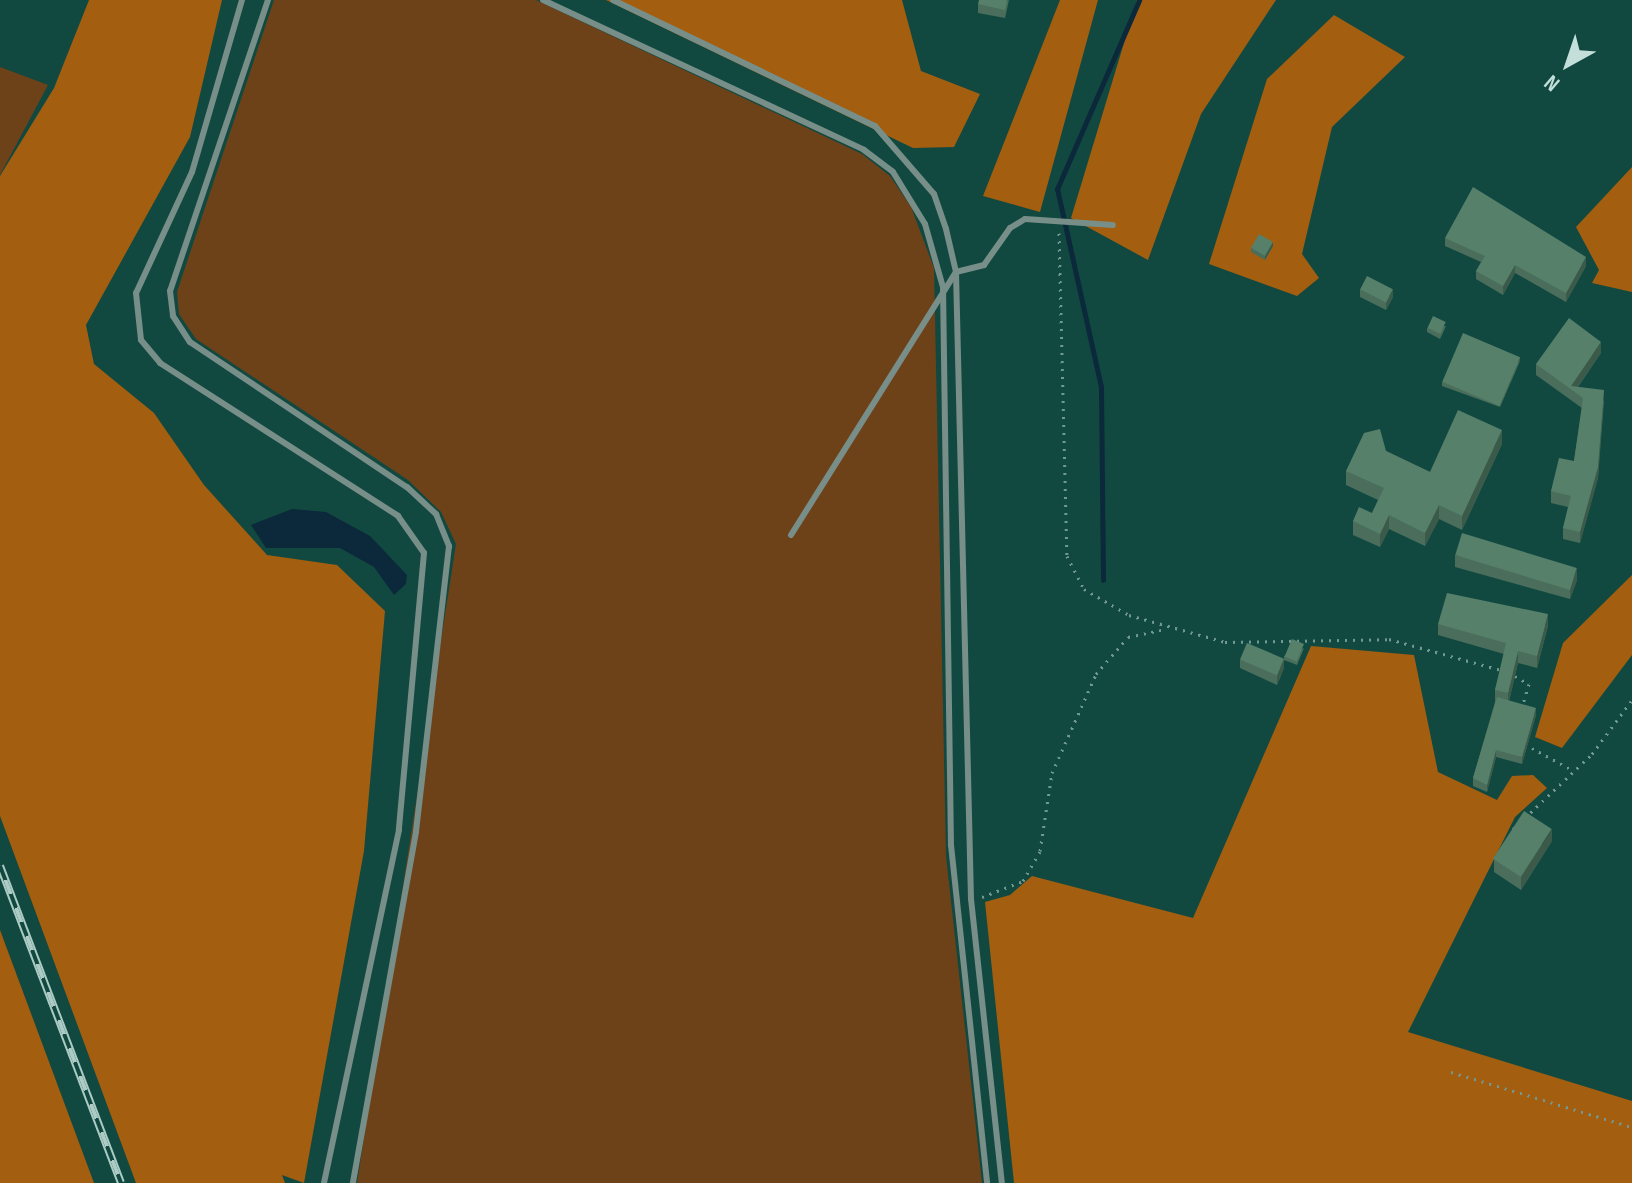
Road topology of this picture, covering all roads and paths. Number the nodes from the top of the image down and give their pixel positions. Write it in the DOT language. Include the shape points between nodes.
graph roads {
  1 [pos="242,0"];
  2 [pos="268,0"];
  3 [pos="543,0"];
  4 [pos="613,0"];
  5 [pos="1058,220"];
  6 [pos="1113,225"];
  7 [pos="956,272"];
  8 [pos="943,287"];
  9 [pos="791,535"];
  10 [pos="1169,629"];
  11 [pos="1632,700"];
  12 [pos="1520,713"];
  13 [pos="1532,748"];
  14 [pos="1574,771"];
  15 [pos="1506,841"];
  16 [pos="971,899"];
  17 [pos="1451,1072"];
  18 [pos="1632,1127"];
  19 [pos="324,1183"];
  20 [pos="353,1183"];
  21 [pos="987,1183"];
  22 [pos="1002,1183"];
  1 -- 19 [label="lane" via="192,172 136,293 141,340 160,363 398,516 424,553 399,830"];
  2 -- 20 [label="lane" via="170,291 173,316 190,342 407,487 436,514 449,546 416,832"];
  3 -- 8 [label="lane" via="864,150 915,201"];
  4 -- 7 [label="lane" via="875,126 934,194"];
  5 -- 6 [label="lane"];
  5 -- 7 [label="lane" via="1016,222 984,265"];
  5 -- 10 [label="path" via="1067,556 1084,589"];
  7 -- 8 [label="lane"];
  7 -- 16 [label="lane"];
  8 -- 9 [label="lane"];
  8 -- 21 [label="lane" via="951,845"];
  10 -- 12 [label="path" via="1225,642 1389,639 1529,684"];
  10 -- 16 [label="path" via="1146,627 1111,652 1052,773 1040,851 1023,881"];
  11 -- 14 [label="path"];
  13 -- 14 [label="path"];
  14 -- 15 [label="path" via="1520,818"];
  16 -- 22 [label="lane"];
  17 -- 18 [label="path"];
}
